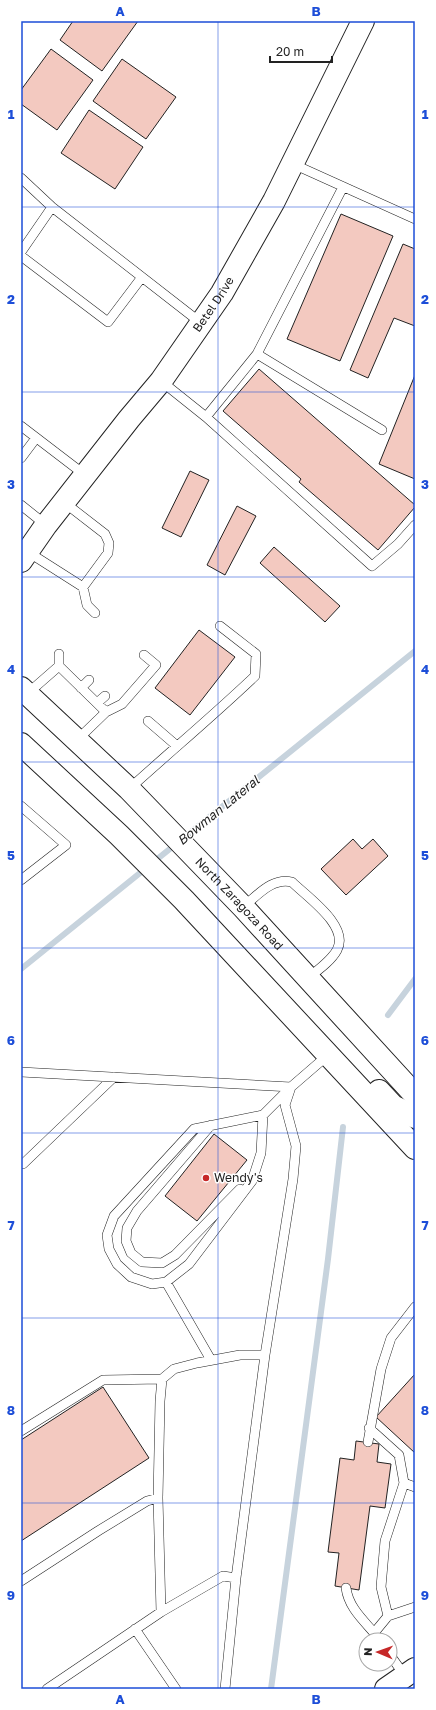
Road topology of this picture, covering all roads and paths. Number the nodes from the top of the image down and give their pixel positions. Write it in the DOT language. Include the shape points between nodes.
graph roads {
  1 [pos="363,21"];
  2 [pos="293,164"];
  3 [pos="21,178"];
  4 [pos="343,187"];
  5 [pos="52,207"];
  6 [pos="415,219"];
  7 [pos="21,252"];
  8 [pos="21,256"];
  9 [pos="142,277"];
  10 [pos="202,324"];
  11 [pos="257,354"];
  12 [pos="161,381"];
  13 [pos="206,417"];
  14 [pos="21,426"];
  15 [pos="382,430"];
  16 [pos="36,438"];
  17 [pos="21,458"];
  18 [pos="86,476"];
  19 [pos="65,503"];
  20 [pos="21,505"];
  21 [pos="46,525"];
  22 [pos="415,525"];
  23 [pos="24,556"];
  24 [pos="83,587"];
  25 [pos="95,613"];
  26 [pos="220,626"];
  27 [pos="59,654"];
  28 [pos="144,655"];
  29 [pos="59,666"];
  30 [pos="89,680"];
  31 [pos="81,688"];
  32 [pos="24,691"];
  33 [pos="105,696"];
  34 [pos="97,703"];
  35 [pos="106,712"];
  36 [pos="148,721"];
  37 [pos="77,740"];
  38 [pos="21,744"];
  39 [pos="177,746"];
  40 [pos="129,789"];
  41 [pos="21,806"];
  42 [pos="22,878"];
  43 [pos="243,907"];
  44 [pos="240,960"];
  45 [pos="307,979"];
  46 [pos="328,1055"];
  47 [pos="21,1072"];
  48 [pos="114,1077"];
  49 [pos="291,1087"];
  50 [pos="415,1095"];
  51 [pos="263,1115"];
  52 [pos="415,1117"];
  53 [pos="211,1125"];
  54 [pos="415,1148"];
  55 [pos="23,1164"];
  56 [pos="252,1181"];
  57 [pos="166,1282"];
  58 [pos="414,1312"];
  59 [pos="265,1355"];
  60 [pos="211,1360"];
  61 [pos="162,1379"];
  62 [pos="370,1428"];
  63 [pos="21,1431"];
  64 [pos="368,1442"];
  65 [pos="404,1483"];
  66 [pos="415,1487"];
  67 [pos="158,1498"];
  68 [pos="236,1578"];
  69 [pos="21,1581"];
  70 [pos="346,1588"];
  71 [pos="415,1607"];
  72 [pos="160,1612"];
  73 [pos="388,1616"];
  74 [pos="135,1629"];
  75 [pos="373,1632"];
  76 [pos="379,1632"];
  77 [pos="398,1662"];
  78 [pos="410,1672"];
  79 [pos="50,1688"];
  80 [pos="176,1689"];
  81 [pos="225,1689"];
  82 [pos="386,1689"];
  1 -- 2 [label="main road, Betel Drive"];
  2 -- 4 [label="lane"];
  2 -- 10 [label="main road, Betel Drive" via="222,293"];
  3 -- 5 [label="lane"];
  4 -- 6 [label="lane"];
  4 -- 11 [label="lane"];
  5 -- 7 [label="lane"];
  5 -- 9 [label="lane"];
  8 -- 9 [label="lane" via="108,322"];
  9 -- 10 [label="lane"];
  10 -- 12 [label="main road, Betel Drive"];
  11 -- 13 [label="lane"];
  11 -- 15 [label="lane"];
  12 -- 13 [label="lane"];
  12 -- 18 [label="main road, Betel Drive"];
  13 -- 22 [label="lane" via="372,566 398,544"];
  14 -- 16 [label="lane"];
  16 -- 17 [label="lane"];
  16 -- 18 [label="lane"];
  18 -- 19 [label="main road, Betel Drive"];
  19 -- 21 [label="main road, Betel Drive"];
  19 -- 24 [label="lane" via="105,534 109,543 108,553"];
  20 -- 21 [label="lane"];
  21 -- 23 [label="main road, Betel Drive"];
  23 -- 24 [label="lane"];
  24 -- 25 [label="lane" via="87,605"];
  26 -- 39 [label="lane" via="256,654 255,676"];
  27 -- 29 [label="lane"];
  28 -- 35 [label="lane" via="156,665 122,704"];
  29 -- 31 [label="lane" via="69,670"];
  29 -- 32 [label="lane"];
  30 -- 31 [label="lane"];
  31 -- 34 [label="lane"];
  32 -- 37 [label="main road, North Zaragoza Road"];
  33 -- 34 [label="lane"];
  34 -- 35 [label="lane"];
  35 -- 37 [label="lane"];
  36 -- 39 [label="lane"];
  37 -- 40 [label="main road, North Zaragoza Road"];
  38 -- 44 [label="main road" via="119,835"];
  39 -- 40 [label="lane"];
  40 -- 43 [label="main road, North Zaragoza Road"];
  41 -- 42 [label="lane" via="66,844"];
  43 -- 45 [label="main road, North Zaragoza Road"];
  43 -- 45 [label="lane" via="275,882 284,880 292,882 334,922 341,939 338,950"];
  44 -- 46 [label="main road"];
  44 -- 52 [label="main road" via="267,970 393,1106"];
  45 -- 50 [label="main road, North Zaragoza Road"];
  46 -- 49 [label="lane"];
  46 -- 54 [label="main road"];
  47 -- 48 [label="lane"];
  48 -- 49 [label="lane"];
  48 -- 55 [label="lane"];
  49 -- 51 [label="lane"];
  49 -- 59 [label="lane" via="285,1105 296,1146 293,1178"];
  51 -- 53 [label="lane"];
  51 -- 56 [label="lane" via="261,1153"];
  53 -- 56 [label="lane" via="137,1211 127,1228 126,1240 131,1253 142,1262 162,1263 175,1255 236,1193"];
  53 -- 57 [label="lane" via="194,1130 114,1216 107,1235 109,1249 117,1264 131,1277 152,1284"];
  56 -- 57 [label="lane" via="189,1264"];
  57 -- 60 [label="lane"];
  58 -- 62 [label="lane" via="391,1338 381,1369"];
  59 -- 60 [label="lane" via="240,1355"];
  59 -- 68 [label="lane"];
  60 -- 61 [label="lane" via="174,1369"];
  61 -- 63 [label="lane" via="103,1380"];
  61 -- 67 [label="lane"];
  62 -- 64 [label="lane"];
  62 -- 65 [label="lane" via="399,1455"];
  65 -- 66 [label="lane"];
  65 -- 73 [label="lane" via="385,1542 381,1587"];
  67 -- 69 [label="lane" via="147,1501 104,1527"];
  67 -- 72 [label="lane"];
  68 -- 72 [label="lane" via="223,1576"];
  68 -- 81 [label="lane"];
  70 -- 75 [label="lane" via="347,1598"];
  71 -- 73 [label="lane"];
  72 -- 74 [label="lane"];
  73 -- 76 [label="lane"];
  74 -- 79 [label="lane"];
  74 -- 80 [label="lane"];
  77 -- 78 [label="lane"];
  78 -- 82 [label="main road"];
}
